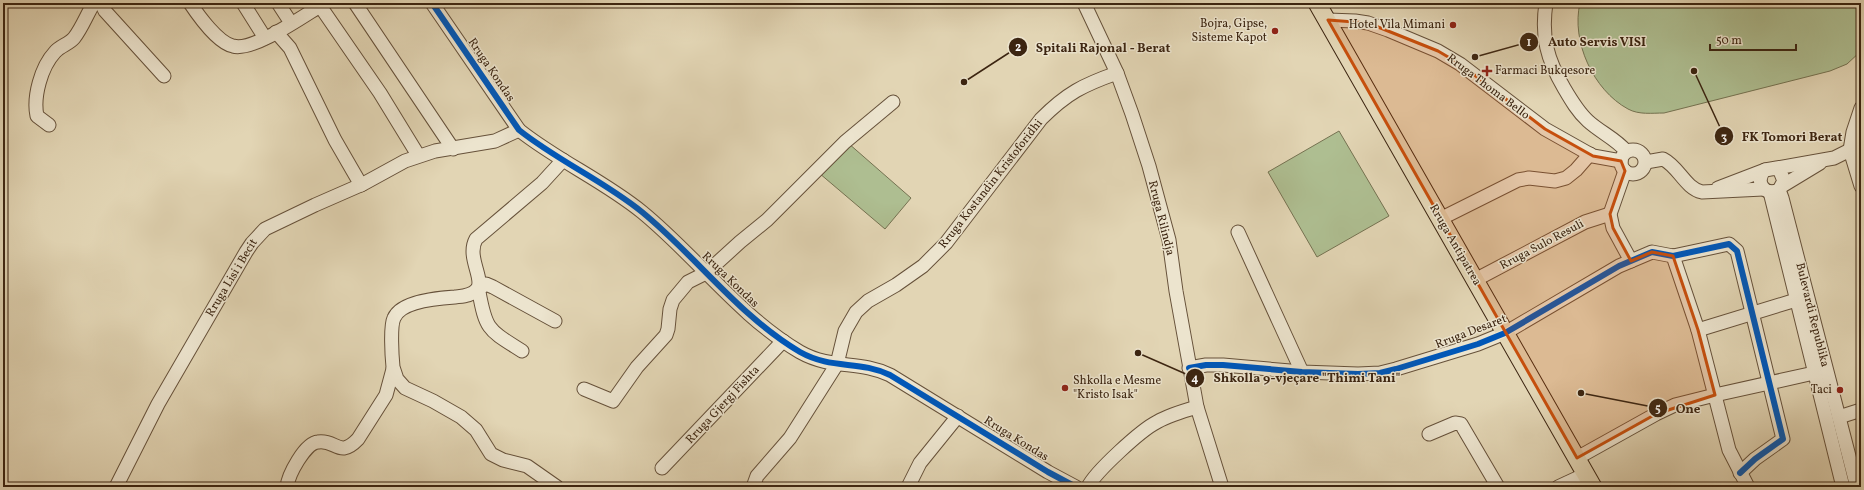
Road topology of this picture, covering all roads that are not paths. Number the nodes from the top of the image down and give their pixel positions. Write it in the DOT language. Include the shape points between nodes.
graph roads {
  1 [pos="94,3"];
  2 [pos="101,3"];
  3 [pos="190,3"];
  4 [pos="243,3"];
  5 [pos="278,3"];
  6 [pos="355,3"];
  7 [pos="432,3"];
  8 [pos="1084,3"];
  9 [pos="1317,3"];
  10 [pos="1546,3"];
  11 [pos="319,5"];
  12 [pos="1328,20"];
  13 [pos="292,23"];
  14 [pos="271,35"];
  15 [pos="1117,73"];
  16 [pos="164,76"];
  17 [pos="893,102"];
  18 [pos="1861,108"];
  19 [pos="49,124"];
  20 [pos="519,130"];
  21 [pos="453,149"];
  22 [pos="1850,150"];
  23 [pos="1590,154"];
  24 [pos="418,156"];
  25 [pos="1826,159"];
  26 [pos="563,160"];
  27 [pos="1624,161"];
  28 [pos="1646,162"];
  29 [pos="1770,169"];
  30 [pos="361,185"];
  31 [pos="1861,186"];
  32 [pos="1773,189"];
  33 [pos="1707,193"];
  34 [pos="1610,214"];
  35 [pos="1440,219"];
  36 [pos="1238,232"];
  37 [pos="1673,256"];
  38 [pos="1631,261"];
  39 [pos="706,273"];
  40 [pos="1475,280"];
  41 [pos="477,290"];
  42 [pos="1796,300"];
  43 [pos="1752,315"];
  44 [pos="555,321"];
  45 [pos="1698,330"];
  46 [pos="1505,333"];
  47 [pos="783,341"];
  48 [pos="522,351"];
  49 [pos="837,364"];
  50 [pos="393,367"];
  51 [pos="1189,368"];
  52 [pos="1302,372"];
  53 [pos="1814,373"];
  54 [pos="1769,382"];
  55 [pos="584,389"];
  56 [pos="1715,394"];
  57 [pos="1197,407"];
  58 [pos="1861,410"];
  59 [pos="958,416"];
  60 [pos="1839,417"];
  61 [pos="1429,434"];
  62 [pos="1577,458"];
  63 [pos="662,468"];
  64 [pos="1740,473"];
  65 [pos="1590,481"];
  66 [pos="116,487"];
  67 [pos="287,487"];
  68 [pos="557,487"];
  69 [pos="753,487"];
  70 [pos="908,487"];
  71 [pos="1076,487"];
  72 [pos="1088,487"];
  73 [pos="1222,487"];
  74 [pos="1498,487"];
  75 [pos="1558,487"];
  76 [pos="1748,487"];
  77 [pos="1844,487"];
  78 [pos="1857,487"];
  1 -- 19 [label="street" via="73,40 61,47 49,60 40,80 35,96 37,116"];
  2 -- 16 [label="street" via="105,11"];
  3 -- 14 [label="street" via="210,28 231,46 245,47"];
  4 -- 14 [label="street"];
  5 -- 13 [label="street"];
  6 -- 21 [label="street"];
  7 -- 20 [label="street, Rruga Kondas"];
  8 -- 15 [label="street, Rruga Rilindja"];
  9 -- 12 [label="main road, Rruga Antipatrea"];
  10 -- 27 [label="street" via="1544,32 1546,48 1554,71 1580,113"];
  11 -- 13 [label="street"];
  11 -- 24 [label="street" via="384,99"];
  12 -- 23 [label="street, Rruga Thoma Bello" via="1368,23 1438,51 1460,64 1545,129"];
  12 -- 35 [label="main road, Rruga Antipatrea"];
  13 -- 14 [label="street"];
  14 -- 30 [label="street" via="290,48 337,145"];
  15 -- 49 [label="street, Rruga Kostandin Kristoforidhi" via="1080,87 1055,105 1041,119 961,226 938,252 910,275 860,307 845,331"];
  15 -- 51 [label="street, Rruga Rilindja" via="1146,159 1169,240"];
  17 -- 39 [label="street" via="844,142 767,220"];
  18 -- 22 [label="street"];
  20 -- 21 [label="street, Rruga Lisi i Becit" via="495,141"];
  20 -- 26 [label="street, Rruga Kondas"];
  21 -- 24 [label="street, Rruga Lisi i Becit"];
  22 -- 25 [label="street"];
  22 -- 31 [label="street"];
  23 -- 27 [label="street, Rruga Thoma Bello"];
  23 -- 35 [label="street" via="1566,178 1555,181 1529,178 1518,180"];
  24 -- 30 [label="street, Rruga Lisi i Becit" via="405,160"];
  25 -- 29 [label="street"];
  25 -- 32 [label="street"];
  26 -- 39 [label="street, Rruga Kondas" via="601,182 642,212"];
  26 -- 41 [label="street" via="542,184 476,240 472,253 479,280"];
  27 -- 28 [label="street, Rruga Thoma Bello" via="1637,150 1642,153"];
  27 -- 28 [label="street, Rruga Thoma Bello" via="1636,174 1641,172"];
  27 -- 34 [label="street"];
  28 -- 33 [label="street" via="1663,159 1678,170 1694,190"];
  29 -- 32 [label="street" via="1783,176"];
  29 -- 32 [label="street" via="1759,179"];
  29 -- 33 [label="street"];
  30 -- 66 [label="street, Rruga Lisi i Becit" via="278,222 265,229 252,243 158,404"];
  32 -- 33 [label="street"];
  32 -- 42 [label="street, Bulevardi Republika"];
  32 -- 60 [label="street, Bulevardi Republika" via="1782,198"];
  34 -- 38 [label="street" via="1613,228"];
  34 -- 40 [label="street, Rruga Sulo Resuli" via="1585,222"];
  35 -- 40 [label="main road, Rruga Antipatrea"];
  36 -- 52 [label="street"];
  37 -- 38 [label="street, Rruga Desaret" via="1652,252"];
  37 -- 43 [label="street, Rruga Desaret" via="1728,244 1734,247"];
  37 -- 45 [label="street"];
  38 -- 46 [label="street, Rruga Desaret"];
  39 -- 47 [label="street, Rruga Kondas" via="757,322"];
  39 -- 55 [label="street" via="688,282 679,291 670,309 666,335 637,367 613,401"];
  40 -- 46 [label="main road, Rruga Antipatrea"];
  41 -- 44 [label="street" via="486,284"];
  41 -- 48 [label="street" via="487,324 500,337"];
  41 -- 50 [label="street" via="466,295 420,301 397,314 393,323"];
  42 -- 43 [label="street"];
  42 -- 53 [label="street, Bulevardi Republika"];
  43 -- 45 [label="street"];
  43 -- 54 [label="street"];
  45 -- 56 [label="street"];
  46 -- 52 [label="street, Rruga Desaret" via="1450,353 1380,373"];
  46 -- 62 [label="main road, Rruga Antipatrea"];
  47 -- 49 [label="street, Rruga Kondas" via="814,358"];
  47 -- 63 [label="street, Rruga Gjergj Fishta"];
  49 -- 59 [label="street, Rruga Kondas" via="878,369"];
  49 -- 69 [label="street, Rruga Kostandin Kristoforidhi" via="790,438 757,476"];
  50 -- 67 [label="street" via="386,395 358,439 344,448 322,442 314,443 306,450 289,476"];
  50 -- 68 [label="street" via="397,379 405,388 461,417 476,430 491,454 527,466"];
  51 -- 52 [label="street, Rruga Desaret" via="1223,365"];
  51 -- 57 [label="street, Rruga Rilindja"];
  53 -- 54 [label="street"];
  53 -- 77 [label="street, Bulevardi Republika"];
  54 -- 56 [label="street"];
  54 -- 64 [label="street" via="1783,439"];
  56 -- 62 [label="street" via="1656,414"];
  56 -- 64 [label="street" via="1729,450"];
  57 -- 72 [label="street" via="1168,416 1147,428 1094,475"];
  57 -- 73 [label="street, Rruga Rilindja"];
  58 -- 60 [label="street"];
  59 -- 70 [label="street" via="920,463"];
  59 -- 71 [label="street, Rruga Kondas"];
  60 -- 78 [label="street, Bulevardi Republika"];
  61 -- 74 [label="street" via="1461,424"];
  62 -- 65 [label="main road, Rruga Antipatrea"];
  64 -- 76 [label="street"];
  65 -- 75 [label="street"];
}
